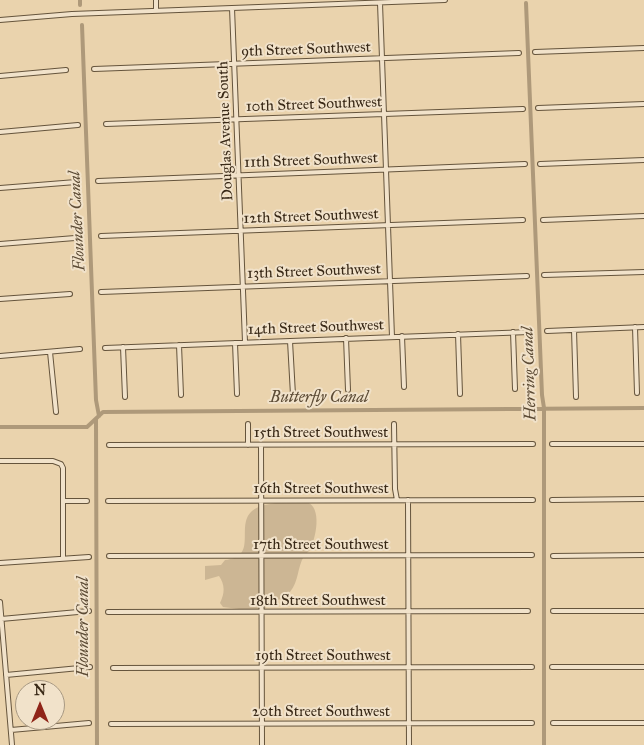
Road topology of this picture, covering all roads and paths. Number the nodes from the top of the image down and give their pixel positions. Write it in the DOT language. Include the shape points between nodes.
graph roads {
  1 [pos="156,0"];
  2 [pos="445,0"];
  3 [pos="380,3"];
  4 [pos="232,8"];
  5 [pos="156,11"];
  6 [pos="0,20"];
  7 [pos="644,48"];
  8 [pos="536,52"];
  9 [pos="519,53"];
  10 [pos="381,58"];
  11 [pos="234,64"];
  12 [pos="94,69"];
  13 [pos="66,70"];
  14 [pos="0,76"];
  15 [pos="644,104"];
  16 [pos="538,108"];
  17 [pos="523,109"];
  18 [pos="383,114"];
  19 [pos="237,120"];
  20 [pos="106,124"];
  21 [pos="78,126"];
  22 [pos="0,132"];
  23 [pos="644,160"];
  24 [pos="525,164"];
  25 [pos="540,164"];
  26 [pos="386,170"];
  27 [pos="238,175"];
  28 [pos="98,181"];
  29 [pos="76,182"];
  30 [pos="0,188"];
  31 [pos="644,216"];
  32 [pos="523,220"];
  33 [pos="543,220"];
  34 [pos="388,225"];
  35 [pos="241,231"];
  36 [pos="101,236"];
  37 [pos="75,238"];
  38 [pos="0,244"];
  39 [pos="644,272"];
  40 [pos="544,275"];
  41 [pos="527,276"];
  42 [pos="390,281"];
  43 [pos="243,286"];
  44 [pos="101,292"];
  45 [pos="70,294"];
  46 [pos="0,299"];
  47 [pos="644,327"];
  48 [pos="635,328"];
  49 [pos="574,330"];
  50 [pos="547,331"];
  51 [pos="513,332"];
  52 [pos="529,332"];
  53 [pos="458,334"];
  54 [pos="402,336"];
  55 [pos="392,337"];
  56 [pos="346,338"];
  57 [pos="290,341"];
  58 [pos="245,342"];
  59 [pos="235,343"];
  60 [pos="179,345"];
  61 [pos="123,347"];
  62 [pos="105,348"];
  63 [pos="80,349"];
  64 [pos="50,352"];
  65 [pos="0,356"];
  66 [pos="404,387"];
  67 [pos="348,390"];
  68 [pos="515,390"];
  69 [pos="637,393"];
  70 [pos="237,394"];
  71 [pos="460,394"];
  72 [pos="181,395"];
  73 [pos="293,395"];
  74 [pos="125,397"];
  75 [pos="576,397"];
  76 [pos="56,412"];
  77 [pos="248,424"];
  78 [pos="394,424"];
  79 [pos="394,444"];
  80 [pos="533,444"];
  81 [pos="552,444"];
  82 [pos="644,444"];
  83 [pos="109,445"];
  84 [pos="248,445"];
  85 [pos="261,445"];
  86 [pos="0,461"];
  87 [pos="644,499"];
  88 [pos="261,500"];
  89 [pos="397,500"];
  90 [pos="408,500"];
  91 [pos="533,500"];
  92 [pos="552,500"];
  93 [pos="63,501"];
  94 [pos="87,501"];
  95 [pos="108,501"];
  96 [pos="532,555"];
  97 [pos="644,555"];
  98 [pos="89,556"];
  99 [pos="109,556"];
  100 [pos="262,556"];
  101 [pos="408,556"];
  102 [pos="552,556"];
  103 [pos="64,558"];
  104 [pos="0,563"];
  105 [pos="0,602"];
  106 [pos="89,611"];
  107 [pos="528,611"];
  108 [pos="553,611"];
  109 [pos="644,611"];
  110 [pos="108,612"];
  111 [pos="262,612"];
  112 [pos="409,612"];
  113 [pos="1,618"];
  114 [pos="1,631"];
  115 [pos="90,667"];
  116 [pos="532,667"];
  117 [pos="552,667"];
  118 [pos="644,667"];
  119 [pos="113,668"];
  120 [pos="262,668"];
  121 [pos="409,668"];
  122 [pos="6,675"];
  123 [pos="644,722"];
  124 [pos="89,723"];
  125 [pos="262,723"];
  126 [pos="409,723"];
  127 [pos="532,723"];
  128 [pos="553,723"];
  129 [pos="110,724"];
  130 [pos="11,730"];
  131 [pos="12,745"];
  132 [pos="262,745"];
  133 [pos="409,745"];
  1 -- 5 [label="street"];
  2 -- 3 [label="street"];
  3 -- 4 [label="street"];
  3 -- 10 [label="street"];
  4 -- 5 [label="street"];
  4 -- 11 [label="street, Douglas Avenue South"];
  5 -- 6 [label="street"];
  7 -- 8 [label="street"];
  9 -- 10 [label="street, 9th Street Southwest"];
  10 -- 11 [label="street, 9th Street Southwest"];
  10 -- 18 [label="street"];
  11 -- 12 [label="street, 9th Street Southwest"];
  11 -- 19 [label="street, Douglas Avenue South"];
  13 -- 14 [label="street"];
  15 -- 16 [label="street"];
  17 -- 18 [label="street, 10th Street Southwest"];
  18 -- 19 [label="street, 10th Street Southwest"];
  18 -- 26 [label="street"];
  19 -- 20 [label="street, 10th Street Southwest"];
  19 -- 27 [label="street, Douglas Avenue South"];
  21 -- 22 [label="street"];
  23 -- 25 [label="street"];
  24 -- 26 [label="street, 11th Street Southwest"];
  26 -- 27 [label="street, 11th Street Southwest"];
  26 -- 34 [label="street"];
  27 -- 28 [label="street, 11th Street Southwest"];
  27 -- 35 [label="street, Douglas Avenue South"];
  29 -- 30 [label="street"];
  31 -- 33 [label="street"];
  32 -- 34 [label="street, 12th Street Southwest"];
  34 -- 35 [label="street, 12th Street Southwest"];
  34 -- 42 [label="street"];
  35 -- 36 [label="street, 12th Street Southwest"];
  35 -- 43 [label="street, Douglas Avenue South"];
  37 -- 38 [label="street"];
  39 -- 40 [label="street"];
  41 -- 42 [label="street, 13th Street Southwest"];
  42 -- 43 [label="street, 13th Street Southwest"];
  42 -- 55 [label="street"];
  43 -- 44 [label="street, 13th Street Southwest"];
  43 -- 58 [label="street, Douglas Avenue South"];
  45 -- 46 [label="street"];
  47 -- 48 [label="street"];
  48 -- 49 [label="street"];
  48 -- 69 [label="street"];
  49 -- 50 [label="street"];
  49 -- 75 [label="street"];
  51 -- 52 [label="street, 14th Street Southwest"];
  51 -- 53 [label="street, 14th Street Southwest"];
  51 -- 68 [label="street"];
  53 -- 54 [label="street, 14th Street Southwest"];
  53 -- 71 [label="street"];
  54 -- 55 [label="street, 14th Street Southwest"];
  54 -- 66 [label="street"];
  55 -- 56 [label="street, 14th Street Southwest"];
  56 -- 57 [label="street, 14th Street Southwest"];
  56 -- 67 [label="street"];
  57 -- 58 [label="street, 14th Street Southwest"];
  57 -- 73 [label="street"];
  58 -- 59 [label="street, 14th Street Southwest"];
  59 -- 60 [label="street, 14th Street Southwest"];
  59 -- 70 [label="street"];
  60 -- 61 [label="street, 14th Street Southwest"];
  60 -- 72 [label="street"];
  61 -- 62 [label="street, 14th Street Southwest"];
  61 -- 74 [label="street"];
  63 -- 64 [label="street"];
  64 -- 65 [label="street"];
  64 -- 76 [label="street"];
  77 -- 84 [label="street"];
  78 -- 79 [label="street"];
  79 -- 80 [label="street, 15th Street Southwest"];
  79 -- 85 [label="street, 15th Street Southwest"];
  79 -- 89 [label="street"];
  81 -- 82 [label="street"];
  83 -- 84 [label="street, 15th Street Southwest"];
  84 -- 85 [label="street, 15th Street Southwest"];
  85 -- 88 [label="street"];
  86 -- 93 [label="street" via="53,461 61,464"];
  87 -- 92 [label="street"];
  88 -- 89 [label="street, 16th Street Southwest"];
  88 -- 95 [label="street, 16th Street Southwest"];
  88 -- 100 [label="street"];
  89 -- 90 [label="street, 16th Street Southwest"];
  90 -- 91 [label="street, 16th Street Southwest"];
  90 -- 101 [label="street"];
  93 -- 94 [label="street"];
  93 -- 103 [label="street"];
  96 -- 101 [label="street, 17th Street Southwest"];
  97 -- 102 [label="street"];
  98 -- 103 [label="street"];
  99 -- 100 [label="street, 17th Street Southwest"];
  100 -- 101 [label="street, 17th Street Southwest"];
  100 -- 111 [label="street"];
  101 -- 112 [label="street"];
  103 -- 104 [label="street"];
  105 -- 113 [label="street"];
  106 -- 113 [label="street"];
  107 -- 112 [label="street, 18th Street Southwest"];
  108 -- 109 [label="street"];
  110 -- 111 [label="street, 18th Street Southwest"];
  111 -- 112 [label="street, 18th Street Southwest"];
  111 -- 120 [label="street"];
  112 -- 121 [label="street"];
  113 -- 114 [label="street"];
  114 -- 122 [label="street"];
  115 -- 122 [label="street"];
  116 -- 121 [label="street, 19th Street Southwest"];
  117 -- 118 [label="street"];
  119 -- 120 [label="street, 19th Street Southwest"];
  120 -- 121 [label="street, 19th Street Southwest"];
  120 -- 125 [label="street"];
  121 -- 126 [label="street"];
  122 -- 130 [label="street"];
  123 -- 128 [label="street"];
  124 -- 130 [label="street"];
  125 -- 126 [label="street, 20th Street Southwest"];
  125 -- 129 [label="street, 20th Street Southwest"];
  125 -- 132 [label="street"];
  126 -- 127 [label="street, 20th Street Southwest"];
  126 -- 133 [label="street"];
  130 -- 131 [label="street"];
}
